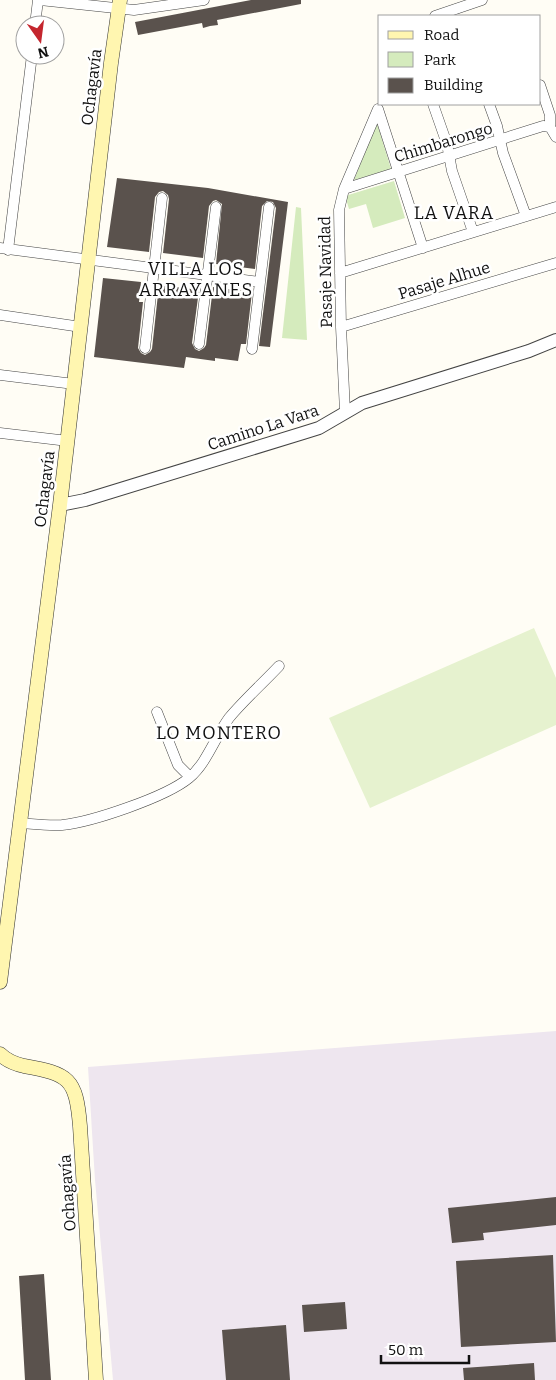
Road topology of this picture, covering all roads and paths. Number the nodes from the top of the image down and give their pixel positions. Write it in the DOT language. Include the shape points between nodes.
graph roads {
  1 [pos="39,0"];
  2 [pos="204,0"];
  3 [pos="482,0"];
  4 [pos="467,2"];
  5 [pos="119,5"];
  6 [pos="37,15"];
  7 [pos="437,15"];
  8 [pos="31,65"];
  9 [pos="541,89"];
  10 [pos="434,105"];
  11 [pos="489,105"];
  12 [pos="550,127"];
  13 [pos="556,137"];
  14 [pos="500,140"];
  15 [pos="449,156"];
  16 [pos="398,172"];
  17 [pos="344,189"];
  18 [pos="162,198"];
  19 [pos="216,207"];
  20 [pos="269,207"];
  21 [pos="556,207"];
  22 [pos="526,216"];
  23 [pos="473,232"];
  24 [pos="423,248"];
  25 [pos="4,249"];
  26 [pos="89,260"];
  27 [pos="556,263"];
  28 [pos="154,268"];
  29 [pos="340,273"];
  30 [pos="207,275"];
  31 [pos="260,282"];
  32 [pos="0,315"];
  33 [pos="81,327"];
  34 [pos="341,327"];
  35 [pos="556,340"];
  36 [pos="199,344"];
  37 [pos="144,348"];
  38 [pos="252,349"];
  39 [pos="556,350"];
  40 [pos="529,351"];
  41 [pos="0,375"];
  42 [pos="74,384"];
  43 [pos="345,412"];
  44 [pos="0,433"];
  45 [pos="68,441"];
  46 [pos="60,504"];
  47 [pos="279,666"];
  48 [pos="157,712"];
  49 [pos="190,777"];
  50 [pos="20,824"];
  51 [pos="0,982"];
  52 [pos="0,1054"];
  53 [pos="96,1380"];
  1 -- 5 [label="street"];
  1 -- 6 [label="street"];
  2 -- 5 [label="street" via="142,10"];
  3 -- 4 [label="street"];
  4 -- 7 [label="street"];
  5 -- 26 [label="main road, Ochagavía"];
  8 -- 25 [label="street"];
  9 -- 12 [label="street" via="550,115"];
  10 -- 15 [label="street"];
  11 -- 14 [label="street"];
  12 -- 13 [label="street"];
  12 -- 14 [label="street, Chimbarongo" via="543,126"];
  14 -- 15 [label="street, Chimbarongo"];
  14 -- 22 [label="street"];
  15 -- 16 [label="street, Chimbarongo"];
  15 -- 23 [label="street"];
  16 -- 17 [label="street, Chimbarongo"];
  16 -- 17 [label="street, Pasaje Navidad" via="378,110"];
  16 -- 24 [label="street"];
  17 -- 29 [label="street, Pasaje Navidad" via="339,210"];
  18 -- 28 [label="street"];
  19 -- 30 [label="street"];
  20 -- 31 [label="street"];
  21 -- 22 [label="street"];
  22 -- 23 [label="street"];
  23 -- 24 [label="street"];
  24 -- 29 [label="street"];
  25 -- 26 [label="street"];
  26 -- 28 [label="street"];
  26 -- 33 [label="main road, Ochagavía"];
  27 -- 34 [label="street, Pasaje Alhue"];
  28 -- 30 [label="street"];
  28 -- 37 [label="street"];
  29 -- 34 [label="street, Pasaje Navidad"];
  30 -- 31 [label="street"];
  30 -- 36 [label="street"];
  31 -- 38 [label="street"];
  32 -- 33 [label="street"];
  33 -- 42 [label="main road, Ochagavía"];
  34 -- 43 [label="street, Pasaje Navidad"];
  35 -- 40 [label="street, Camino La Vara"];
  39 -- 40 [label="street, Camino La Vara"];
  40 -- 43 [label="street, Camino La Vara" via="376,398"];
  41 -- 42 [label="street"];
  42 -- 45 [label="main road, Ochagavía"];
  43 -- 46 [label="street, Camino La Vara" via="304,433 86,500"];
  44 -- 45 [label="street"];
  45 -- 46 [label="main road, Ochagavía"];
  46 -- 50 [label="main road, Ochagavía"];
  47 -- 49 [label="street" via="229,718"];
  48 -- 49 [label="street" via="178,765"];
  49 -- 50 [label="street" via="168,791 99,817 59,825"];
  50 -- 51 [label="main road, Ochagavía"];
  52 -- 53 [label="main road, Ochagavía" via="15,1064 58,1074 68,1081 75,1094 80,1126"];
}
